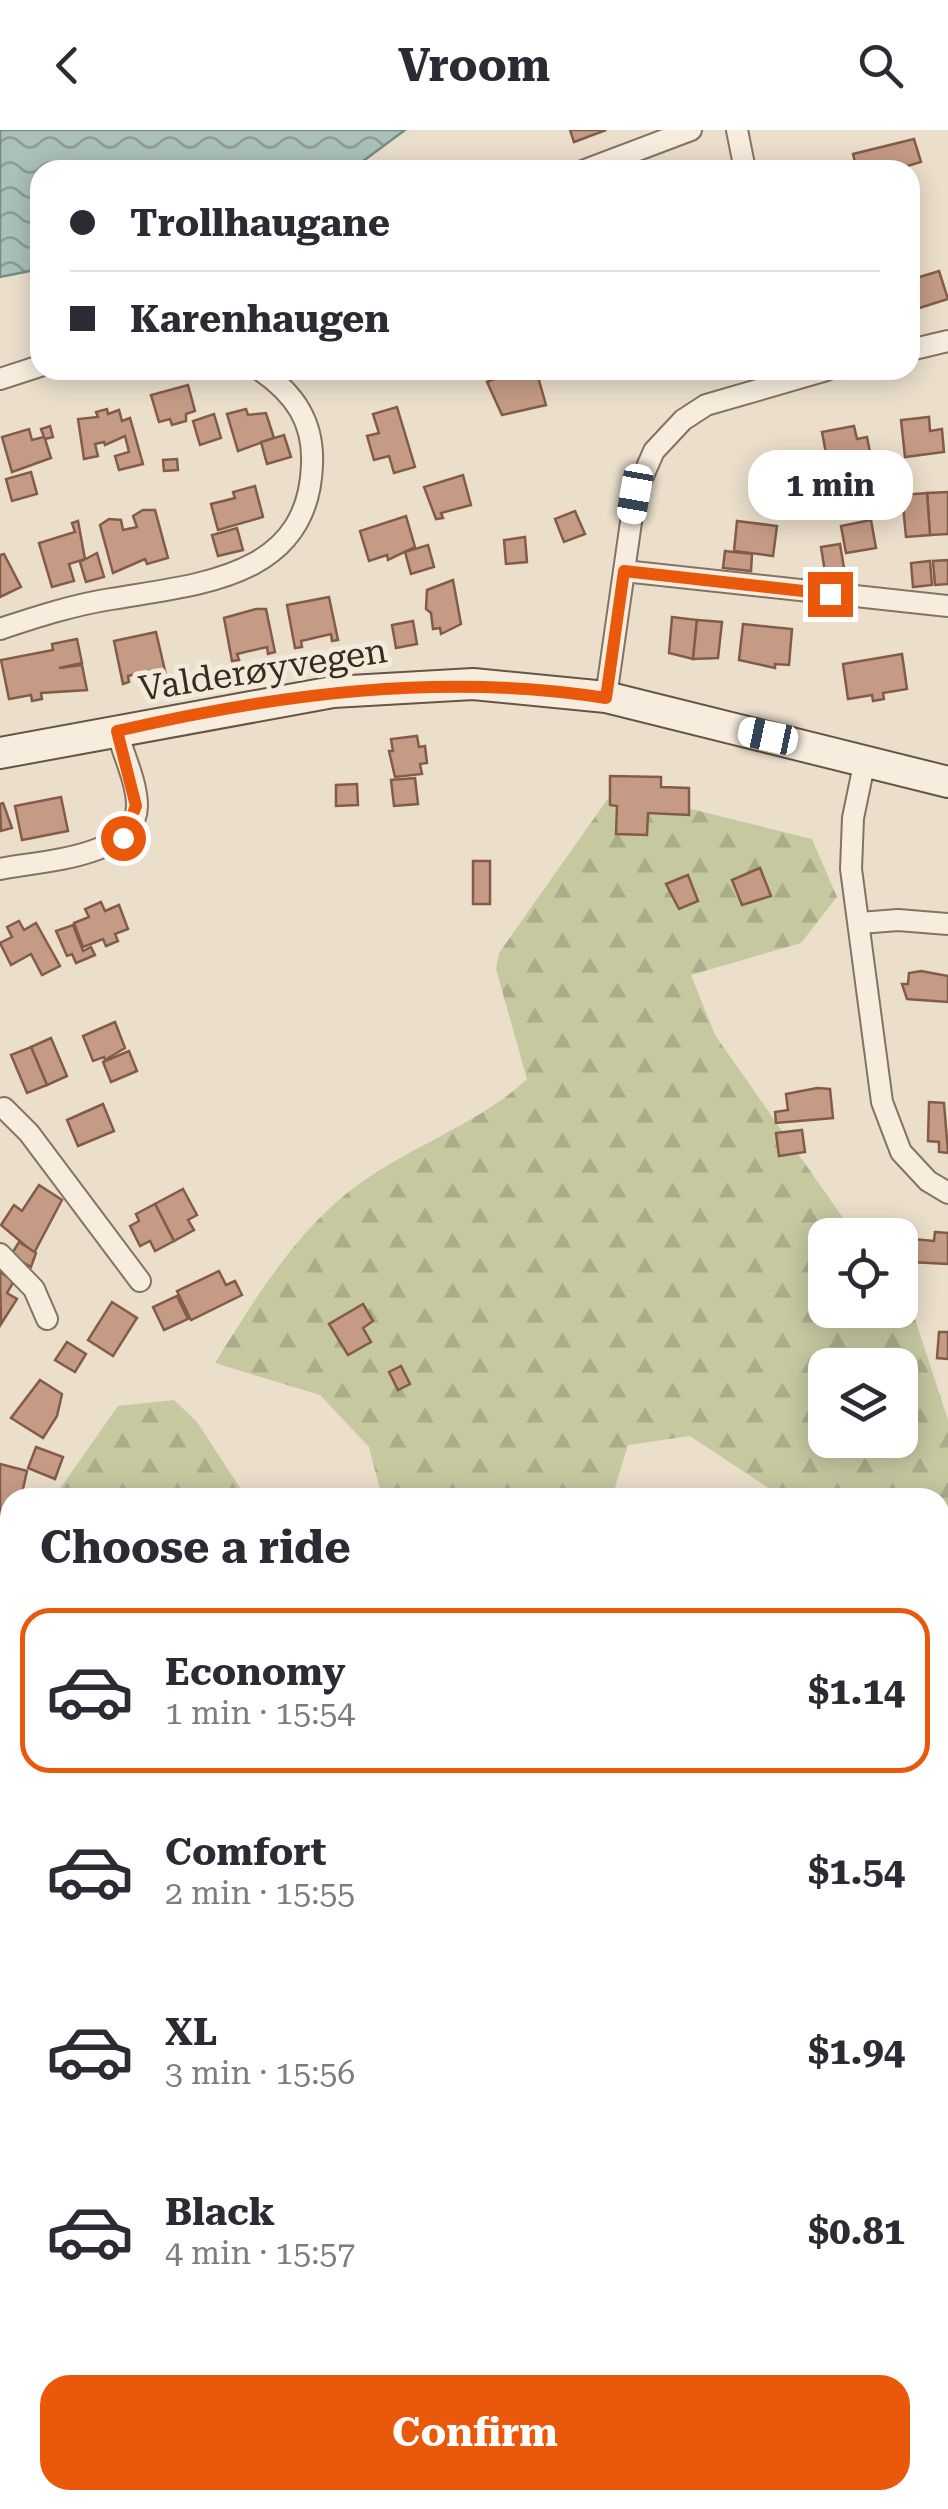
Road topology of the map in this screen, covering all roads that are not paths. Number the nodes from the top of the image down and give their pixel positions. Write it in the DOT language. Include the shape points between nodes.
graph roads {
  1 [pos="690,130"];
  2 [pos="737,130"];
  3 [pos="611,160"];
  4 [pos="744,160"];
  5 [pos="948,342"];
  6 [pos="920,348"];
  7 [pos="30,369"];
  8 [pos="0,379"];
  9 [pos="272,380"];
  10 [pos="769,380"];
  11 [pos="624,571"];
  12 [pos="948,606"];
  13 [pos="0,629"];
  14 [pos="606,698"];
  15 [pos="117,731"];
  16 [pos="0,753"];
  17 [pos="865,760"];
  18 [pos="948,782"];
  19 [pos="0,869"];
  20 [pos="860,923"];
  21 [pos="948,924"];
  22 [pos="1,1106"];
  23 [pos="948,1192"];
  24 [pos="0,1254"];
  25 [pos="140,1281"];
  26 [pos="47,1319"];
  1 -- 3 [label="street"];
  2 -- 4 [label="street"];
  5 -- 6 [label="street"];
  7 -- 8 [label="street"];
  9 -- 13 [label="street" via="292,397 310,433 312,473 292,534 254,565 210,582 76,606"];
  10 -- 11 [label="street" via="706,405 665,437 635,494"];
  11 -- 12 [label="street"];
  11 -- 14 [label="street"];
  14 -- 15 [label="main road, Valderøyvegen" via="474,684 352,690"];
  14 -- 17 [label="main road, Valderøyvegen"];
  15 -- 16 [label="main road, Valderøyvegen"];
  15 -- 19 [label="street" via="136,806 123,838 101,849"];
  17 -- 18 [label="main road, Valderøyvegen"];
  17 -- 20 [label="street" via="851,842"];
  20 -- 21 [label="street"];
  20 -- 23 [label="street" via="886,1120 912,1167"];
  22 -- 25 [label="street" via="14,1114"];
  24 -- 26 [label="street" via="34,1289"];
}
